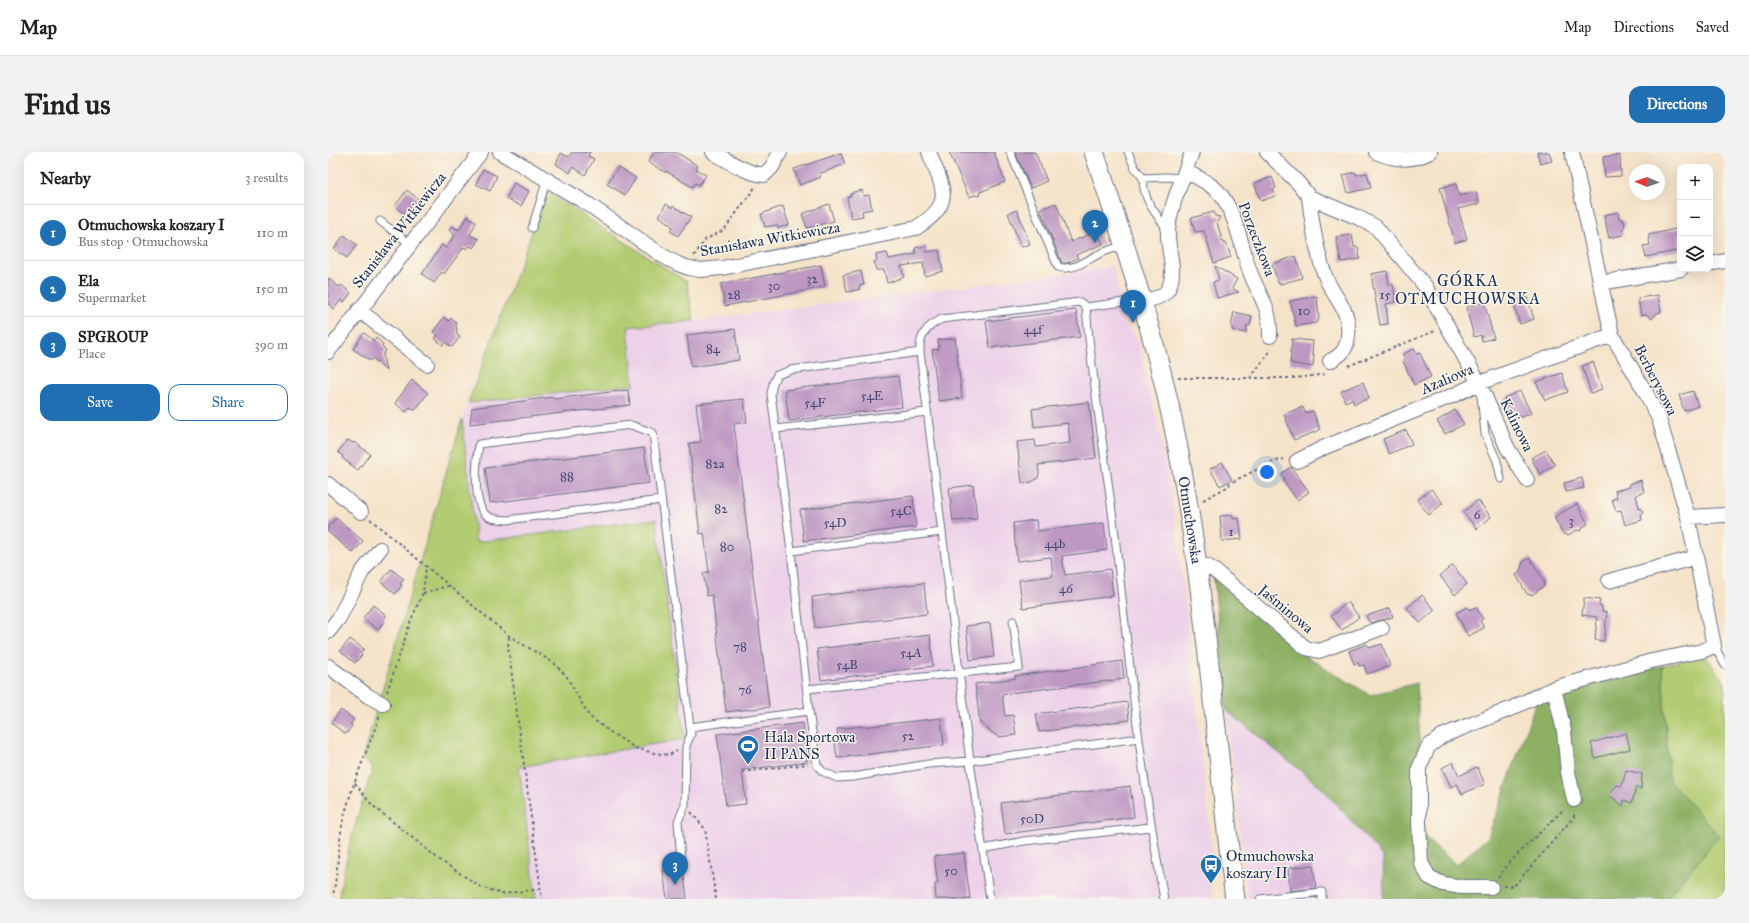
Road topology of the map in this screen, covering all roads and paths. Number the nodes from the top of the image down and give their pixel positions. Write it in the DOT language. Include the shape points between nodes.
graph roads {
  1 [pos="481,152"];
  2 [pos="500,152"];
  3 [pos="713,152"];
  4 [pos="780,152"];
  5 [pos="929,152"];
  6 [pos="1010,152"];
  7 [pos="1094,152"];
  8 [pos="1128,152"];
  9 [pos="1192,152"];
  10 [pos="1267,152"];
  11 [pos="1376,152"];
  12 [pos="1430,152"];
  13 [pos="1572,152"];
  14 [pos="764,175"];
  15 [pos="1184,175"];
  16 [pos="1143,178"];
  17 [pos="547,179"];
  18 [pos="1309,197"];
  19 [pos="380,221"];
  20 [pos="532,228"];
  21 [pos="1168,230"];
  22 [pos="410,244"];
  23 [pos="1125,244"];
  24 [pos="1725,261"];
  25 [pos="1713,263"];
  26 [pos="689,268"];
  27 [pos="1677,270"];
  28 [pos="1600,284"];
  29 [pos="1142,300"];
  30 [pos="1086,307"];
  31 [pos="359,310"];
  32 [pos="1447,326"];
  33 [pos="1612,335"];
  34 [pos="1270,336"];
  35 [pos="328,352"];
  36 [pos="920,352"];
  37 [pos="427,364"];
  38 [pos="1330,367"];
  39 [pos="1345,367"];
  40 [pos="1177,378"];
  41 [pos="1250,378"];
  42 [pos="1480,386"];
  43 [pos="927,412"];
  44 [pos="776,430"];
  45 [pos="1297,461"];
  46 [pos="1501,479"];
  47 [pos="1527,480"];
  48 [pos="328,484"];
  49 [pos="661,500"];
  50 [pos="1188,504"];
  51 [pos="361,512"];
  52 [pos="1725,515"];
  53 [pos="1688,517"];
  54 [pos="942,532"];
  55 [pos="380,549"];
  56 [pos="791,550"];
  57 [pos="1697,557"];
  58 [pos="1197,566"];
  59 [pos="426,567"];
  60 [pos="1609,581"];
  61 [pos="448,586"];
  62 [pos="423,593"];
  63 [pos="1013,621"];
  64 [pos="1382,628"];
  65 [pos="328,632"];
  66 [pos="509,636"];
  67 [pos="1714,646"];
  68 [pos="1725,665"];
  69 [pos="328,666"];
  70 [pos="959,673"];
  71 [pos="1554,688"];
  72 [pos="807,689"];
  73 [pos="383,704"];
  74 [pos="809,711"];
  75 [pos="690,727"];
  76 [pos="1139,738"];
  77 [pos="686,746"];
  78 [pos="970,761"];
  79 [pos="817,763"];
  80 [pos="742,772"];
  81 [pos="356,783"];
  82 [pos="1574,800"];
  83 [pos="685,805"];
  84 [pos="1151,827"];
  85 [pos="983,849"];
  86 [pos="681,861"];
  87 [pos="1491,887"];
  88 [pos="541,889"];
  89 [pos="332,899"];
  90 [pos="542,899"];
  91 [pos="716,899"];
  92 [pos="990,899"];
  93 [pos="1164,899"];
  94 [pos="1234,899"];
  95 [pos="1260,899"];
  96 [pos="1322,899"];
  1 -- 22 [label="street, Stanisława Witkiewicza"];
  2 -- 17 [label="street, Stanisława Witkiewicza"];
  3 -- 14 [label="street" via="744,169"];
  4 -- 14 [label="street"];
  5 -- 26 [label="street, Stanisława Witkiewicza" via="943,195 941,206 931,219 916,228 722,268"];
  6 -- 23 [label="lane" via="1058,267 1066,269"];
  7 -- 23 [label="main road, Otmuchowska"];
  8 -- 16 [label="lane"];
  9 -- 15 [label="street"];
  10 -- 18 [label="street"];
  11 -- 12 [label="street" via="1405,160"];
  13 -- 28 [label="street, Berberysowa"];
  14 -- 26 [label="path" via="724,230 706,239 698,248"];
  15 -- 16 [label="lane"];
  15 -- 21 [label="street"];
  15 -- 34 [label="street, Porzeczkowa" via="1198,177 1221,195 1237,226 1250,271 1266,305"];
  16 -- 21 [label="lane" via="1145,198"];
  17 -- 20 [label="lane"];
  17 -- 26 [label="street, Stanisława Witkiewicza" via="663,256"];
  18 -- 32 [label="street, Kalinowa" via="1376,227 1425,286"];
  18 -- 38 [label="street" via="1312,225 1326,279 1345,312 1349,325 1348,344"];
  19 -- 22 [label="lane"];
  21 -- 29 [label="street" via="1170,286 1152,300"];
  22 -- 31 [label="street, Stanisława Witkiewicza"];
  23 -- 29 [label="main road, Otmuchowska"];
  24 -- 25 [label="street"];
  27 -- 28 [label="street"];
  28 -- 33 [label="street, Berberysowa"];
  29 -- 30 [label="lane"];
  29 -- 50 [label="main road, Otmuchowska" via="1171,414"];
  30 -- 36 [label="lane" via="1080,302 942,319 931,324 924,332"];
  30 -- 76 [label="lane"];
  31 -- 35 [label="street, Stanisława Witkiewicza"];
  31 -- 37 [label="street, Stanisława Witkiewicza"];
  32 -- 39 [label="path"];
  32 -- 42 [label="street, Kalinowa"];
  33 -- 42 [label="street, Azaliowa"];
  33 -- 53 [label="street, Berberysowa" via="1659,419"];
  34 -- 41 [label="path" via="1269,354"];
  36 -- 43 [label="lane"];
  36 -- 44 [label="lane" via="791,370 776,375 771,394"];
  38 -- 41 [label="path" via="1317,376"];
  40 -- 41 [label="path"];
  42 -- 45 [label="street, Azaliowa" via="1325,447"];
  42 -- 46 [label="lane" via="1485,434 1497,460"];
  42 -- 47 [label="street, Kalinowa" via="1507,447"];
  43 -- 44 [label="lane"];
  43 -- 54 [label="lane"];
  44 -- 56 [label="lane"];
  45 -- 50 [label="path" via="1290,458 1272,462 1230,483 1205,500"];
  48 -- 51 [label="street"];
  49 -- 49 [label="lane" via="653,433 631,425 479,444 475,465 479,502 484,513 493,519 508,520"];
  49 -- 75 [label="lane"];
  50 -- 58 [label="main road, Otmuchowska"];
  51 -- 59 [label="path"];
  52 -- 53 [label="street"];
  53 -- 57 [label="street, Berberysowa"];
  54 -- 56 [label="lane"];
  54 -- 70 [label="lane"];
  55 -- 65 [label="street" via="362,572 340,618"];
  56 -- 72 [label="lane"];
  57 -- 60 [label="street"];
  57 -- 67 [label="street, Berberysowa"];
  58 -- 64 [label="street, Jaśminowa" via="1207,566 1215,571 1306,648 1319,650"];
  58 -- 94 [label="main road, Otmuchowska"];
  59 -- 61 [label="path"];
  59 -- 62 [label="path"];
  61 -- 62 [label="path"];
  61 -- 66 [label="path"];
  62 -- 73 [label="path" via="411,620"];
  63 -- 70 [label="lane" via="1019,666"];
  66 -- 77 [label="path" via="554,663 567,677 589,716 635,748 654,754 669,755"];
  66 -- 88 [label="path" via="508,646"];
  67 -- 68 [label="lane"];
  67 -- 71 [label="street"];
  69 -- 73 [label="street"];
  70 -- 72 [label="lane"];
  70 -- 78 [label="lane"];
  71 -- 82 [label="street" via="1564,731"];
  71 -- 87 [label="street" via="1442,736 1428,747 1419,768 1421,863 1429,877 1443,884"];
  72 -- 74 [label="lane"];
  73 -- 81 [label="path"];
  74 -- 75 [label="lane"];
  74 -- 79 [label="lane"];
  75 -- 77 [label="lane" via="691,734"];
  76 -- 78 [label="lane"];
  76 -- 84 [label="lane"];
  77 -- 83 [label="lane"];
  78 -- 79 [label="lane" via="928,764 837,778 822,771"];
  78 -- 85 [label="lane"];
  79 -- 80 [label="path"];
  81 -- 88 [label="path" via="372,805 441,861 481,887 502,894"];
  81 -- 89 [label="path" via="344,817"];
  82 -- 87 [label="path" via="1510,862"];
  82 -- 87 [label="path" via="1574,817 1514,886"];
  83 -- 86 [label="lane" via="678,820"];
  83 -- 91 [label="path" via="706,829"];
  84 -- 85 [label="lane" via="1024,841"];
  84 -- 93 [label="lane"];
  85 -- 92 [label="lane"];
  88 -- 90 [label="path"];
  95 -- 96 [label="lane" via="1322,892"];
}
